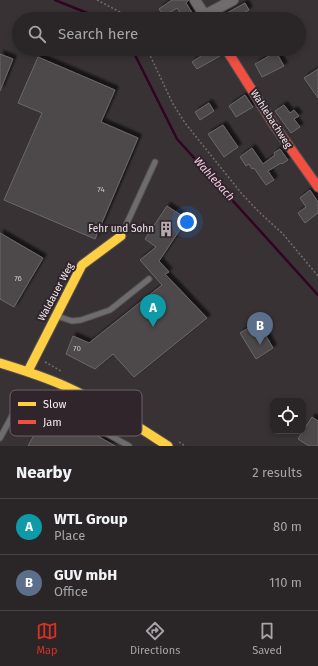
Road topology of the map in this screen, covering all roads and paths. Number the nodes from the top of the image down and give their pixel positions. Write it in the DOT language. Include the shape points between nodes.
graph roads {
  1 [pos="97,0"];
  2 [pos="195,0"];
  3 [pos="233,0"];
  4 [pos="120,12"];
  5 [pos="203,12"];
  6 [pos="214,12"];
  7 [pos="149,56"];
  8 [pos="230,56"];
  9 [pos="155,162"];
  10 [pos="318,187"];
  11 [pos="121,236"];
  12 [pos="318,276"];
  13 [pos="148,279"];
  14 [pos="56,316"];
  15 [pos="0,363"];
  16 [pos="28,371"];
  17 [pos="73,390"];
  18 [pos="10,420"];
  19 [pos="142,430"];
  20 [pos="111,436"];
  21 [pos="0,438"];
  22 [pos="129,446"];
  23 [pos="168,446"];
  1 -- 4 [label="path"];
  2 -- 5 [label="street"];
  3 -- 6 [label="street"];
  7 -- 12 [label="path" via="185,123 242,194 283,234"];
  8 -- 10 [label="street, Wahlebachweg" via="274,125"];
  9 -- 11 [label="lane"];
  11 -- 14 [label="street, Waldauer Weg" via="82,265"];
  13 -- 14 [label="lane" via="110,310 72,321"];
  14 -- 16 [label="street, Waldauer Weg"];
  15 -- 16 [label="street"];
  16 -- 17 [label="street"];
  18 -- 21 [label="lane"];
  19 -- 23 [label="street"];
  20 -- 22 [label="lane"];
}
